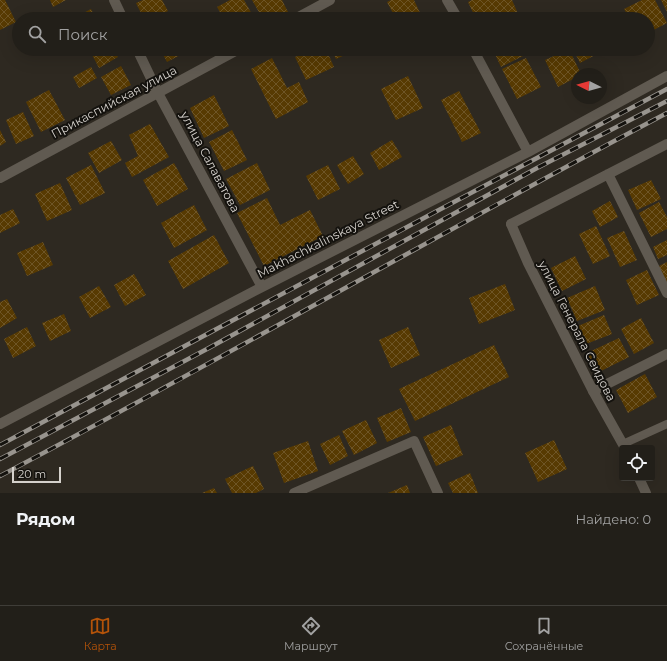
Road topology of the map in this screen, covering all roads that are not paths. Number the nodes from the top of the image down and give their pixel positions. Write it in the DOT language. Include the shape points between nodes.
graph roads {
  1 [pos="114,0"];
  2 [pos="330,0"];
  3 [pos="448,0"];
  4 [pos="120,12"];
  5 [pos="308,12"];
  6 [pos="454,12"];
  7 [pos="140,56"];
  8 [pos="226,56"];
  9 [pos="477,56"];
  10 [pos="667,76"];
  11 [pos="158,93"];
  12 [pos="667,144"];
  13 [pos="528,152"];
  14 [pos="608,174"];
  15 [pos="0,178"];
  16 [pos="262,287"];
  17 [pos="667,293"];
  18 [pos="667,354"];
  19 [pos="593,391"];
  20 [pos="0,424"];
  21 [pos="667,424"];
  22 [pos="623,445"];
  23 [pos="626,445"];
  24 [pos="640,481"];
  25 [pos="294,493"];
  26 [pos="438,493"];
  27 [pos="646,493"];
  1 -- 4 [label="street"];
  2 -- 5 [label="street"];
  3 -- 6 [label="street"];
  7 -- 11 [label="street, улица Салаватова"];
  8 -- 11 [label="street, Прикаспийская улица"];
  9 -- 13 [label="street"];
  10 -- 13 [label="street, Makhachkalinskaya Street"];
  11 -- 15 [label="street, Прикаспийская улица"];
  11 -- 16 [label="street, улица Салаватова"];
  12 -- 14 [label="street"];
  13 -- 16 [label="street, Makhachkalinskaya Street"];
  14 -- 17 [label="street"];
  14 -- 19 [label="street, улица Генерала Сеидова" via="511,224"];
  16 -- 20 [label="street, Makhachkalinskaya Street"];
  18 -- 19 [label="street"];
  19 -- 22 [label="street, улица Генерала Сеидова"];
  21 -- 23 [label="lane"];
  24 -- 27 [label="street"];
  25 -- 26 [label="street" via="414,441"];
}
